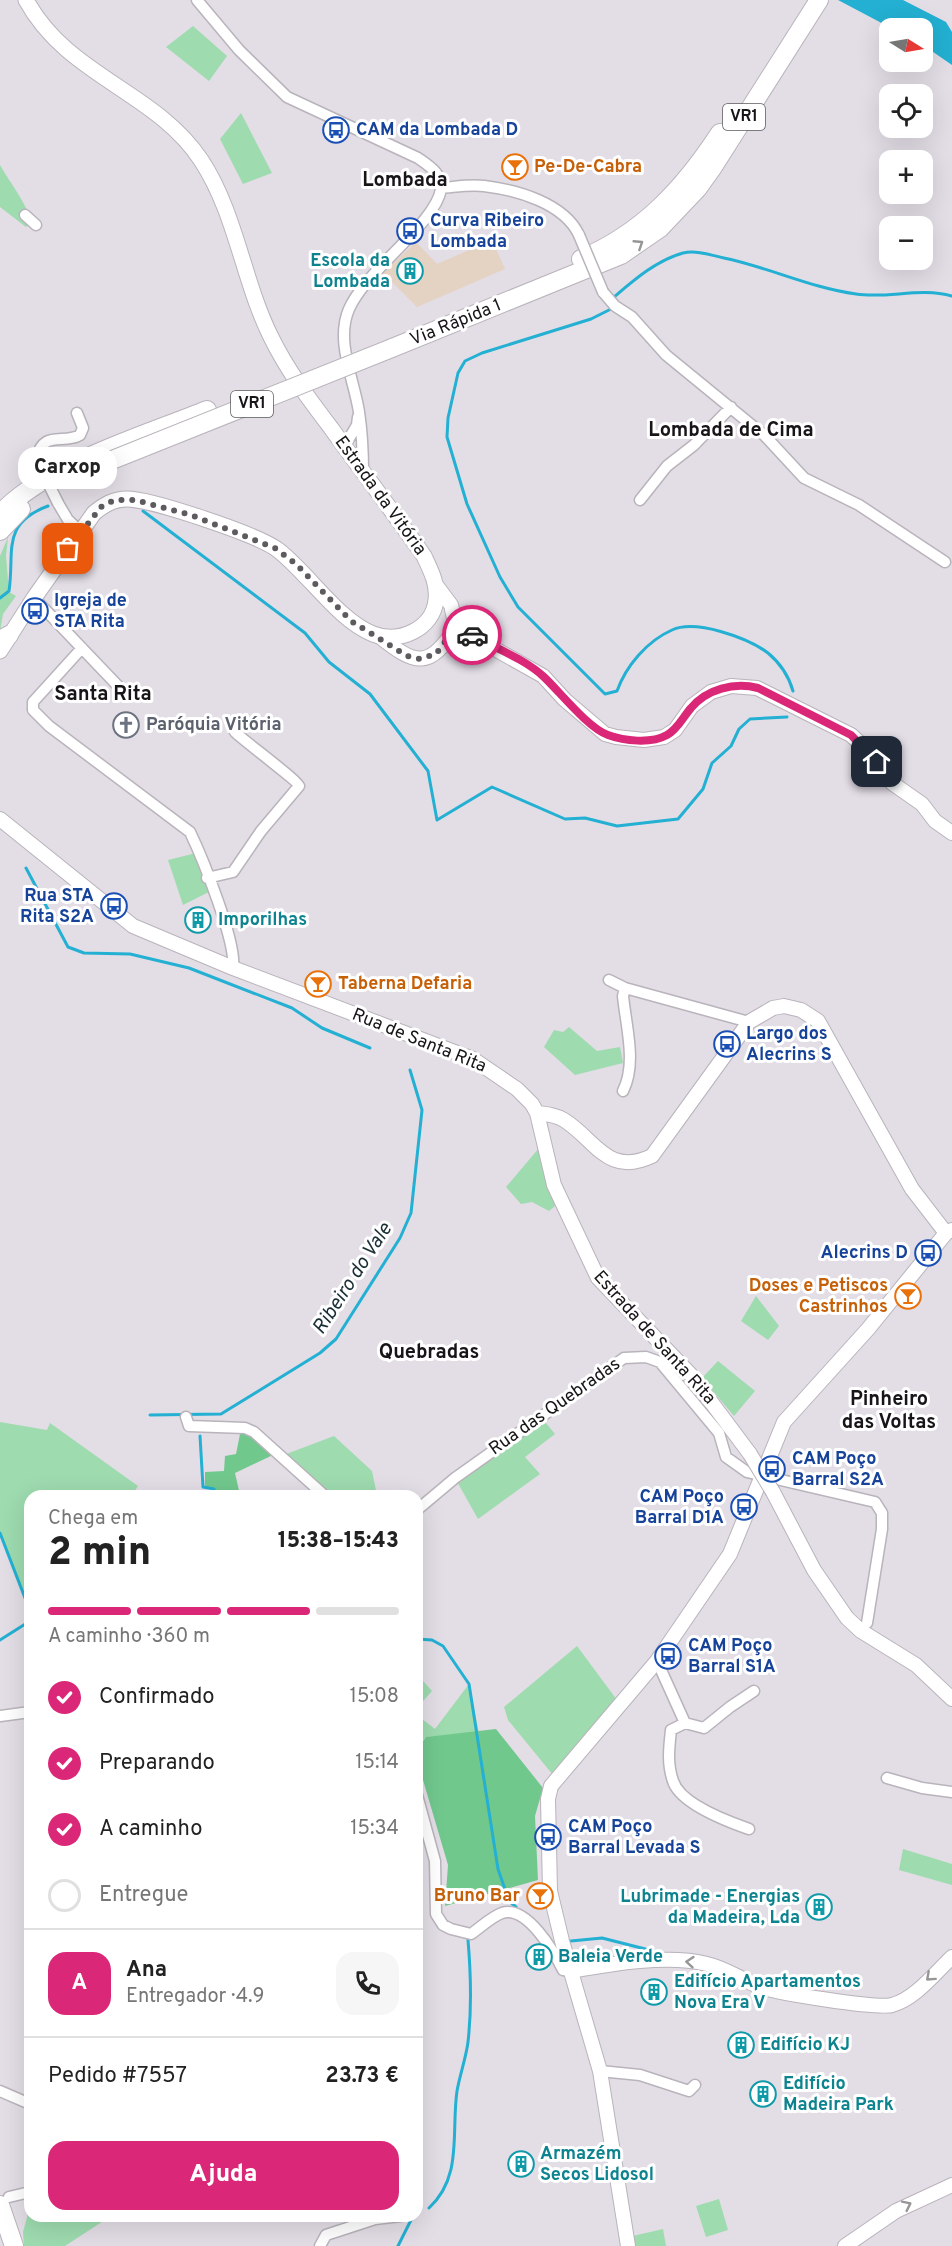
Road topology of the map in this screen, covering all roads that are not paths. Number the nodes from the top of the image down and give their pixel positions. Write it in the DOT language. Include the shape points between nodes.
graph roads {
  1 [pos="26,0"];
  2 [pos="197,0"];
  3 [pos="805,0"];
  4 [pos="819,0"];
  5 [pos="441,188"];
  6 [pos="25,214"];
  7 [pos="655,223"];
  8 [pos="36,225"];
  9 [pos="731,407"];
  10 [pos="359,411"];
  11 [pos="78,413"];
  12 [pos="331,428"];
  13 [pos="354,431"];
  14 [pos="345,447"];
  15 [pos="363,472"];
  16 [pos="640,500"];
  17 [pos="7,510"];
  18 [pos="0,531"];
  19 [pos="81,532"];
  20 [pos="0,543"];
  21 [pos="945,562"];
  22 [pos="436,585"];
  23 [pos="34,598"];
  24 [pos="432,612"];
  25 [pos="455,620"];
  26 [pos="379,636"];
  27 [pos="5,638"];
  28 [pos="82,648"];
  29 [pos="0,651"];
  30 [pos="119,687"];
  31 [pos="235,732"];
  32 [pos="0,819"];
  33 [pos="952,833"];
  34 [pos="207,878"];
  35 [pos="233,968"];
  36 [pos="609,980"];
  37 [pos="625,988"];
  38 [pos="749,1022"];
  39 [pos="623,1091"];
  40 [pos="537,1113"];
  41 [pos="949,1232"];
  42 [pos="186,1417"];
  43 [pos="761,1476"];
  44 [pos="318,1490"];
  45 [pos="423,1505"];
  46 [pos="867,1623"];
  47 [pos="657,1661"];
  48 [pos="754,1691"];
  49 [pos="952,1699"];
  50 [pos="24,1713"];
  51 [pos="0,1716"];
  52 [pos="685,1723"];
  53 [pos="887,1778"];
  54 [pos="952,1792"];
  55 [pos="423,1817"];
  56 [pos="749,1829"];
  57 [pos="952,1957"];
  58 [pos="571,1971"];
  59 [pos="600,2071"];
  60 [pos="694,2085"];
  61 [pos="0,2091"];
  62 [pos="24,2101"];
  63 [pos="952,2185"];
  64 [pos="24,2194"];
  65 [pos="4,2201"];
  66 [pos="363,2222"];
  67 [pos="0,2238"];
  68 [pos="2,2246"];
  69 [pos="14,2246"];
  70 [pos="320,2246"];
  71 [pos="628,2246"];
  72 [pos="845,2246"];
  1 -- 12 [label="main road, Estrada da Vitória" via="43,27 70,54 157,114 179,132 202,161 229,220 271,337"];
  2 -- 5 [label="street" via="239,51 287,97 418,158 433,168"];
  3 -- 7 [label="highway, Via Rápida 1 / VR1"];
  4 -- 7 [label="highway, Via Rápida 1 / VR1" via="698,188"];
  5 -- 9 [label="street, bridge" via="483,185 560,210 573,221 603,292 615,306 632,317 666,355"];
  5 -- 10 [label="street" via="430,212 365,284 349,309 343,336"];
  6 -- 8 [label="street"];
  7 -- 17 [label="highway, Via Rápida 1 / VR1" via="390,343 110,455"];
  9 -- 16 [label="street" via="667,466"];
  9 -- 21 [label="street" via="804,478 859,505"];
  10 -- 13 [label="street"];
  10 -- 15 [label="street"];
  11 -- 19 [label="street, bridge" via="83,428 80,435 54,438 38,453 41,469 58,503"];
  12 -- 13 [label="street"];
  12 -- 14 [label="main road, Estrada da Vitória"];
  13 -- 14 [label="street"];
  14 -- 15 [label="main road, Estrada da Vitória"];
  15 -- 22 [label="main road, Estrada da Vitória" via="424,556"];
  17 -- 18 [label="highway, Via Rápida 1 / VR1"];
  17 -- 20 [label="highway"];
  19 -- 23 [label="main road"];
  19 -- 26 [label="main road" via="94,513 115,500 135,500 191,515 275,548 296,564 351,621"];
  22 -- 24 [label="main road, Estrada da Vitória"];
  22 -- 25 [label="street" via="451,605"];
  23 -- 27 [label="main road"];
  23 -- 28 [label="street"];
  24 -- 25 [label="street"];
  24 -- 26 [label="main road" via="415,632"];
  25 -- 26 [label="street" via="436,654 420,659 407,656"];
  25 -- 33 [label="street" via="543,676 605,734 616,737 664,737 675,730 692,706 711,692 731,686 758,688 851,735 892,783 922,804 935,821"];
  27 -- 29 [label="main road"];
  28 -- 30 [label="street"];
  28 -- 34 [label="street" via="33,702 33,710 190,832"];
  31 -- 34 [label="street" via="299,786 233,872"];
  32 -- 35 [label="street, Rua de Santa Rita" via="133,926"];
  34 -- 35 [label="street" via="231,946"];
  35 -- 40 [label="street, Rua de Santa Rita" via="473,1059 517,1089"];
  36 -- 37 [label="street"];
  37 -- 38 [label="street"];
  37 -- 39 [label="street" via="630,1062"];
  38 -- 40 [label="street" via="652,1156 638,1162 607,1158 565,1120"];
  38 -- 41 [label="street" via="783,1006 801,1010 818,1022 912,1189"];
  40 -- 49 [label="street, Estrada de Santa Rita, bridge" via="554,1185 598,1278 691,1375 750,1454 814,1570 847,1618 916,1665"];
  41 -- 43 [label="street" via="784,1422"];
  42 -- 44 [label="street" via="189,1426 245,1428 254,1432"];
  43 -- 45 [label="street, Rua das Quebradas" via="747,1473 726,1457 719,1433 660,1362 632,1356 455,1478"];
  43 -- 46 [label="street, Rua das Quebradas" via="875,1502 882,1513 882,1529"];
  43 -- 47 [label="street" via="729,1554"];
  47 -- 52 [label="street"];
  47 -- 58 [label="street" via="551,1786 549,1882"];
  48 -- 52 [label="street" via="704,1728"];
  50 -- 51 [label="street"];
  52 -- 56 [label="street" via="671,1730 668,1759 673,1784 715,1818"];
  53 -- 54 [label="street"];
  55 -- 58 [label="street" via="435,1860 436,1914 443,1924 471,1934 504,1912 515,1913 546,1939 563,1970"];
  57 -- 58 [label="street, one-way" via="908,1998 891,2006 782,1993 705,1963 618,1964"];
  58 -- 59 [label="street"];
  59 -- 60 [label="street" via="640,2075 689,2091"];
  59 -- 71 [label="street"];
  61 -- 62 [label="street"];
  72 -- 63 [label="street, one-way" via="896,2211"];
  64 -- 65 [label="street"];
  65 -- 69 [label="highway"];
  66 -- 70 [label="street" via="326,2235"];
  67 -- 68 [label="highway"];
}
